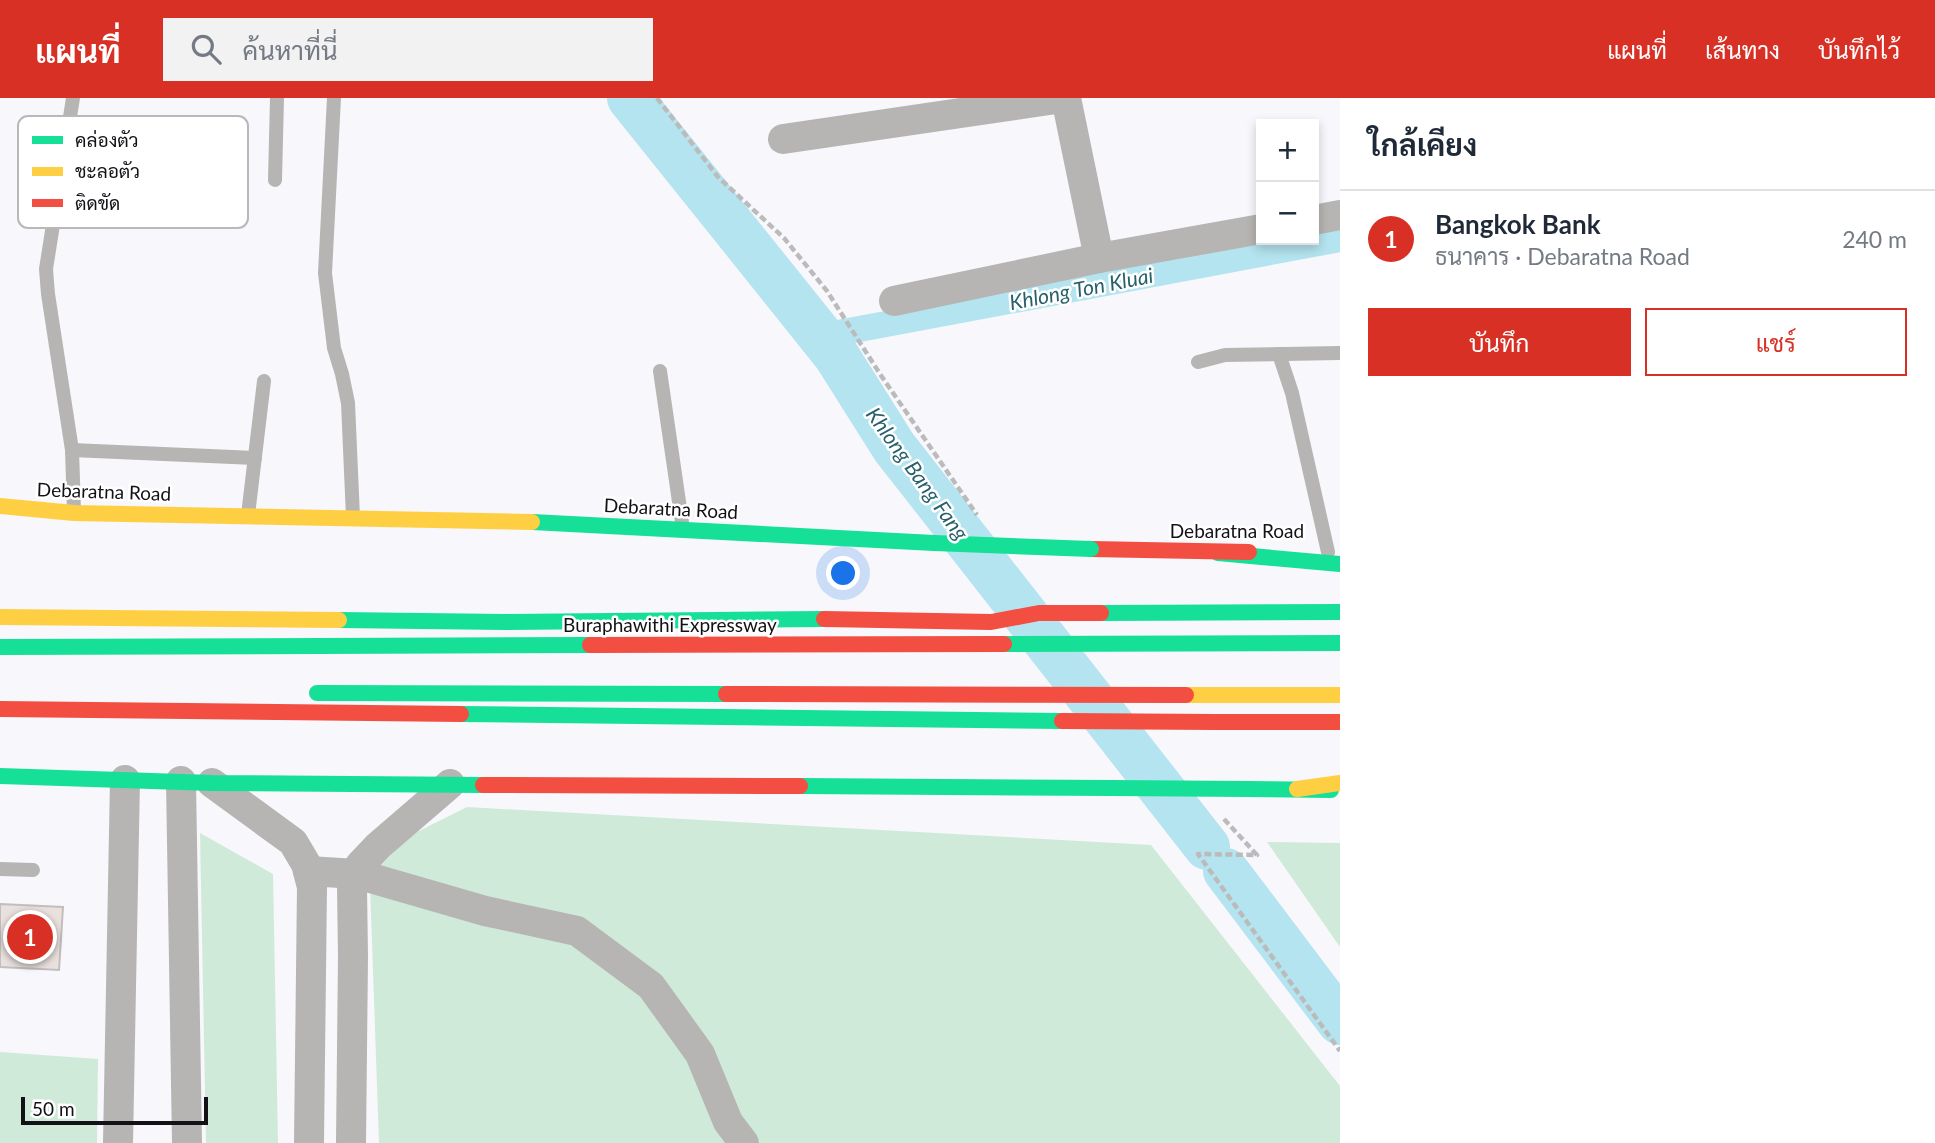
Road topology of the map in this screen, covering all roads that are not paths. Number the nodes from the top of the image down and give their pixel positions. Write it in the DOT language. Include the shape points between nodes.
graph roads {
  1 [pos="73,98"];
  2 [pos="277,98"];
  3 [pos="334,98"];
  4 [pos="1065,98"];
  5 [pos="70,116"];
  6 [pos="783,139"];
  7 [pos="275,180"];
  8 [pos="1340,215"];
  9 [pos="1319,219"];
  10 [pos="52,228"];
  11 [pos="1256,230"];
  12 [pos="1099,258"];
  13 [pos="894,300"];
  14 [pos="1340,353"];
  15 [pos="1279,354"];
  16 [pos="1198,362"];
  17 [pos="660,371"];
  18 [pos="264,381"];
  19 [pos="72,450"];
  20 [pos="255,458"];
  21 [pos="0,506"];
  22 [pos="74,513"];
  23 [pos="248,516"];
  24 [pos="353,517"];
  25 [pos="683,530"];
  26 [pos="1334,552"];
  27 [pos="1218,553"];
  28 [pos="1340,564"];
  29 [pos="1340,612"];
  30 [pos="0,617"];
  31 [pos="0,638"];
  32 [pos="1340,643"];
  33 [pos="0,647"];
  34 [pos="66,647"];
  35 [pos="304,693"];
  36 [pos="51,694"];
  37 [pos="1340,695"];
  38 [pos="0,698"];
  39 [pos="0,709"];
  40 [pos="1340,722"];
  41 [pos="0,776"];
  42 [pos="125,779"];
  43 [pos="181,781"];
  44 [pos="212,783"];
  45 [pos="1340,783"];
  46 [pos="450,784"];
  47 [pos="1297,789"];
  48 [pos="1340,790"];
  49 [pos="0,870"];
  50 [pos="33,870"];
  51 [pos="308,870"];
  52 [pos="357,874"];
  53 [pos="118,1143"];
  54 [pos="187,1143"];
  55 [pos="309,1143"];
  56 [pos="351,1143"];
  57 [pos="744,1143"];
  1 -- 5 [label="lane"];
  2 -- 7 [label="lane"];
  3 -- 24 [label="lane" via="325,273 334,348 348,403"];
  4 -- 6 [label="street"];
  4 -- 12 [label="street"];
  8 -- 9 [label="street"];
  10 -- 19 [label="lane" via="46,269 48,294"];
  11 -- 12 [label="street"];
  12 -- 13 [label="street"];
  14 -- 15 [label="lane"];
  15 -- 16 [label="lane" via="1225,355"];
  15 -- 26 [label="lane"];
  17 -- 25 [label="lane"];
  18 -- 20 [label="lane"];
  19 -- 20 [label="lane"];
  19 -- 22 [label="lane"];
  20 -- 23 [label="lane"];
  21 -- 22 [label="main road, Debaratna Road"];
  22 -- 23 [label="main road, Debaratna Road"];
  23 -- 24 [label="main road, Debaratna Road"];
  24 -- 25 [label="main road, Debaratna Road"];
  25 -- 27 [label="main road, Debaratna Road, bridge"];
  26 -- 27 [label="main road, Debaratna Road"];
  27 -- 28 [label="main road"];
  29 -- 30 [label="main road" via="1040,613 991,622"];
  31 -- 34 [label="main road, bridge"];
  32 -- 34 [label="main road, Buraphawithi Expressway, bridge"];
  33 -- 34 [label="main road, Buraphawithi Expressway, bridge"];
  35 -- 37 [label="main road, bridge"];
  36 -- 38 [label="main road"];
  39 -- 40 [label="main road, bridge"];
  41 -- 42 [label="main road"];
  42 -- 43 [label="main road"];
  42 -- 53 [label="street"];
  43 -- 44 [label="main road"];
  43 -- 54 [label="street"];
  44 -- 46 [label="main road"];
  44 -- 51 [label="street" via="293,842"];
  45 -- 47 [label="main road"];
  46 -- 47 [label="main road, bridge"];
  46 -- 52 [label="street" via="378,846"];
  47 -- 48 [label="main road"];
  49 -- 50 [label="lane"];
  51 -- 52 [label="street"];
  51 -- 55 [label="street" via="312,887"];
  52 -- 56 [label="street" via="352,887"];
  52 -- 57 [label="street" via="485,911 577,931 651,986 700,1054 728,1122"];
}
